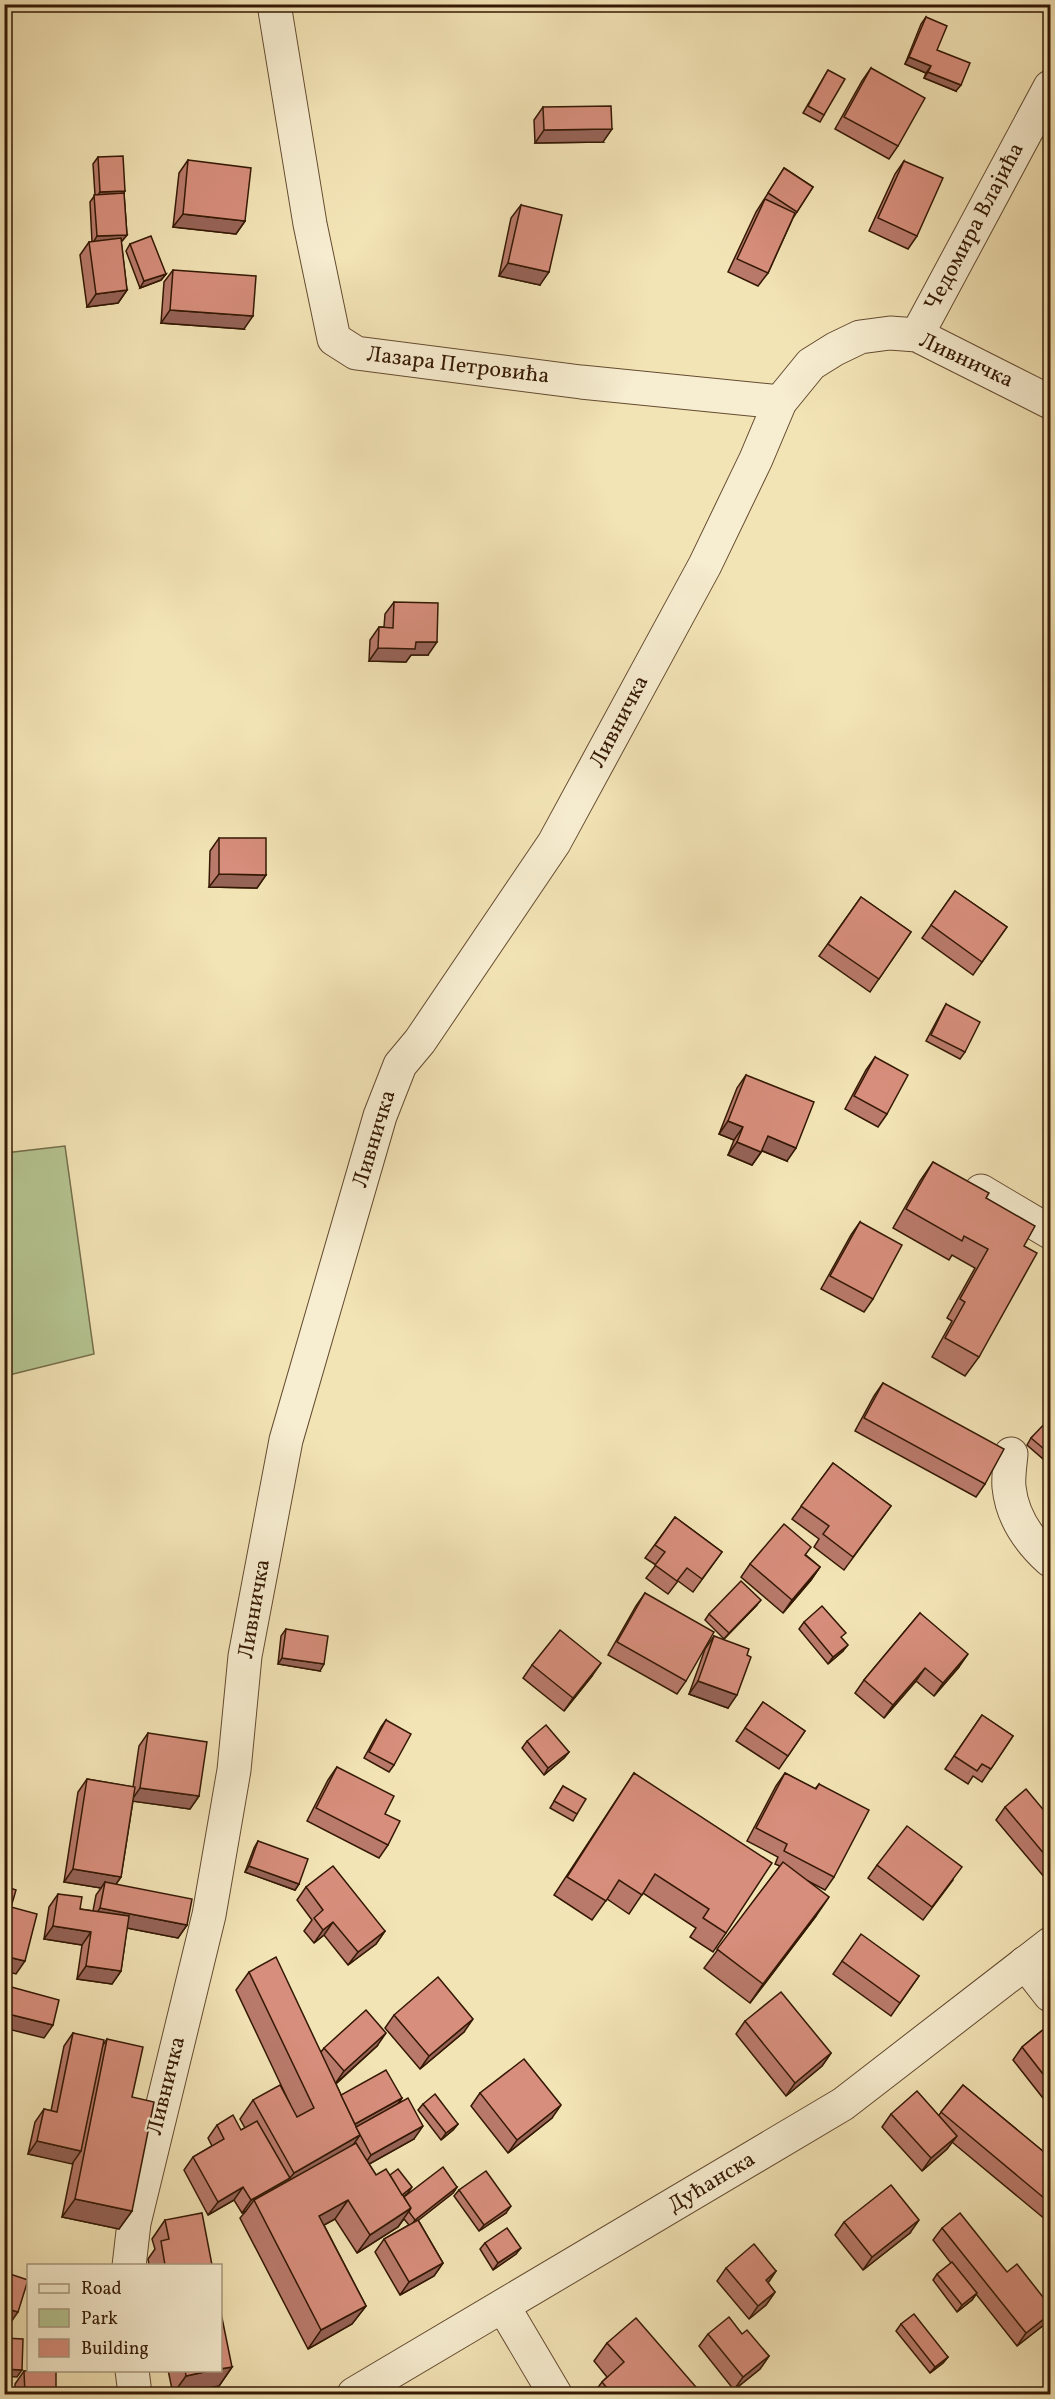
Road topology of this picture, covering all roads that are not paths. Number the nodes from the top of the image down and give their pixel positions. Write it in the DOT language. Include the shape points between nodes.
graph roads {
  1 [pos="274,4"];
  2 [pos="1050,87"];
  3 [pos="917,335"];
  4 [pos="780,402"];
  5 [pos="1050,402"];
  6 [pos="981,1191"];
  7 [pos="1050,1232"];
  8 [pos="1011,1454"];
  9 [pos="1050,1560"];
  10 [pos="1038,1954"];
  11 [pos="1050,1995"];
  12 [pos="129,2264"];
  13 [pos="503,2306"];
  14 [pos="132,2372"];
  15 [pos="135,2394"];
  16 [pos="354,2394"];
  17 [pos="555,2394"];
  1 -- 4 [label="street, Лазара Петровића" via="310,224 334,339 356,353"];
  2 -- 3 [label="street, Чедомира Влајића"];
  3 -- 4 [label="street, Ливничка" via="890,333 860,338 835,349 812,364"];
  3 -- 5 [label="street, Ливничка"];
  4 -- 12 [label="street, Ливничка" via="705,566 554,843 390,1085 286,1440 245,1656 234,1770 209,1915 134,2223"];
  6 -- 7 [label="street"];
  8 -- 9 [label="street" via="1009,1487 1016,1518"];
  10 -- 11 [label="street"];
  10 -- 13 [label="street, Дућанска" via="843,2104"];
  13 -- 16 [label="street, Дућанска"];
  13 -- 17 [label="street"];
  14 -- 15 [label="street"];
}
